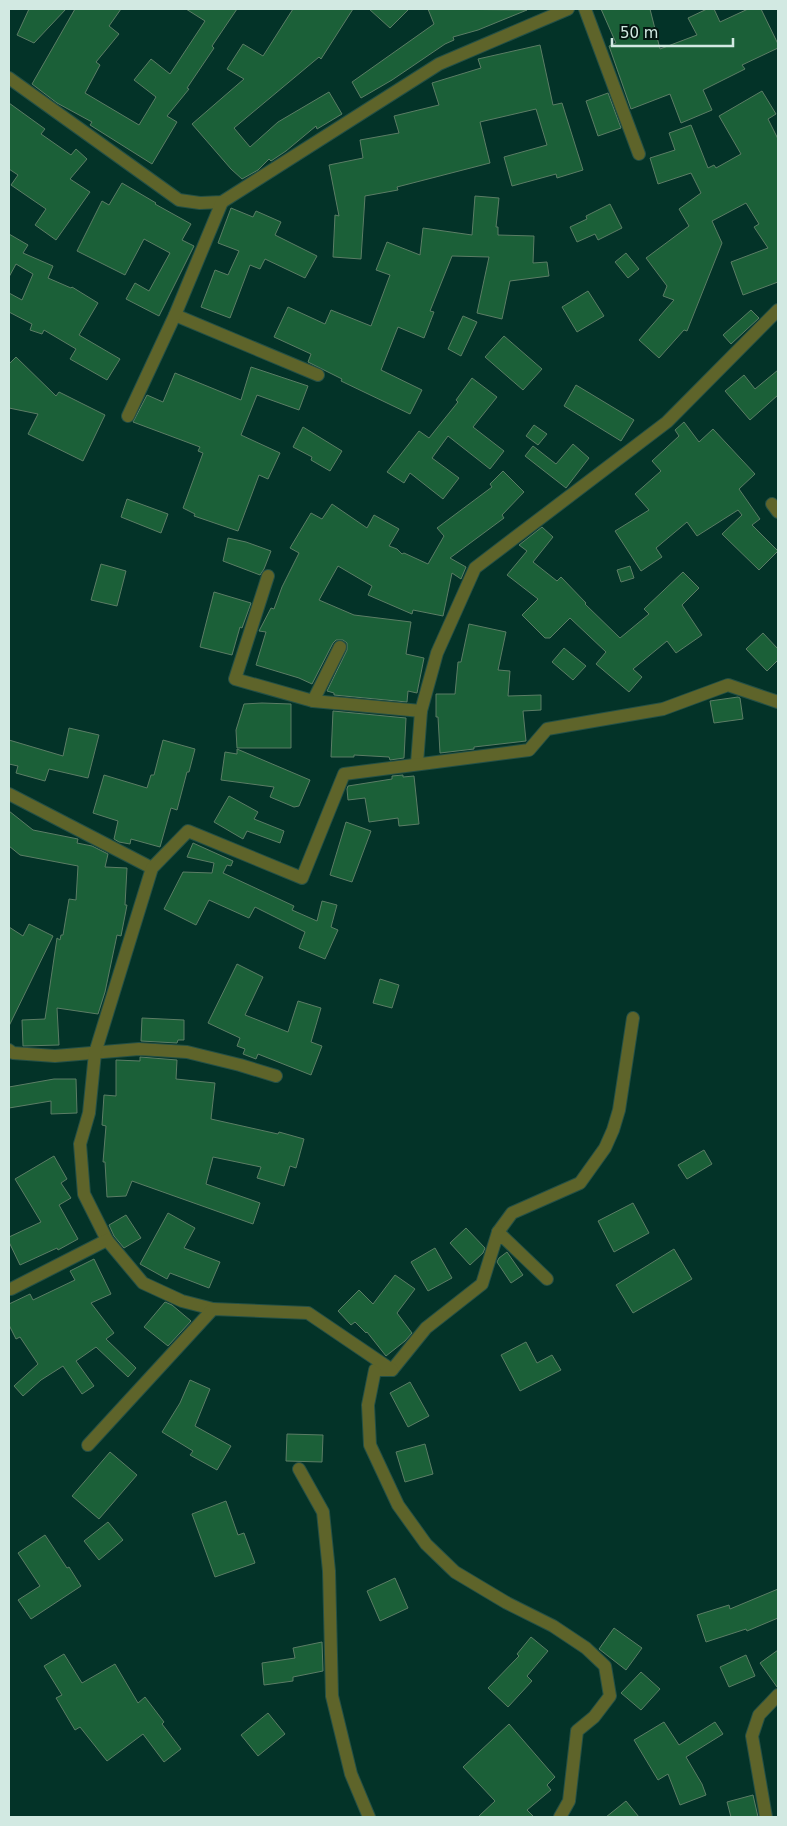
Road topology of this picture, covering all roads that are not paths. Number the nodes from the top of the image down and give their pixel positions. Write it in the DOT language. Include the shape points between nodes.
graph roads {
  1 [pos="568,9"];
  2 [pos="585,9"];
  3 [pos="9,78"];
  4 [pos="639,154"];
  5 [pos="222,202"];
  6 [pos="778,310"];
  7 [pos="175,315"];
  8 [pos="318,375"];
  9 [pos="128,416"];
  10 [pos="268,576"];
  11 [pos="340,647"];
  12 [pos="313,701"];
  13 [pos="778,702"];
  14 [pos="422,711"];
  15 [pos="417,763"];
  16 [pos="9,794"];
  17 [pos="152,868"];
  18 [pos="633,1018"];
  19 [pos="9,1050"];
  20 [pos="94,1053"];
  21 [pos="276,1076"];
  22 [pos="498,1232"];
  23 [pos="107,1240"];
  24 [pos="547,1279"];
  25 [pos="12,1289"];
  26 [pos="213,1309"];
  27 [pos="392,1370"];
  28 [pos="88,1445"];
  29 [pos="299,1469"];
  30 [pos="778,1695"];
  31 [pos="369,1817"];
  32 [pos="560,1817"];
  33 [pos="766,1817"];
  1 -- 5 [label="street" via="440,64"];
  2 -- 4 [label="street"];
  3 -- 5 [label="street" via="179,200"];
  5 -- 7 [label="street"];
  6 -- 14 [label="street" via="667,422 475,568 437,653"];
  7 -- 8 [label="street"];
  7 -- 9 [label="street"];
  10 -- 12 [label="street" via="235,679"];
  11 -- 12 [label="street"];
  12 -- 14 [label="street"];
  13 -- 15 [label="street" via="728,685 663,708 547,729 529,750"];
  14 -- 15 [label="street"];
  15 -- 17 [label="street" via="344,774 302,878 188,831"];
  16 -- 17 [label="street"];
  17 -- 20 [label="street"];
  18 -- 22 [label="street" via="619,1110 614,1130 604,1148 580,1183 512,1213"];
  19 -- 20 [label="street" via="55,1056"];
  20 -- 21 [label="street" via="139,1049 187,1052"];
  20 -- 23 [label="street" via="89,1113 80,1144 84,1194"];
  22 -- 24 [label="street"];
  22 -- 27 [label="street" via="482,1284 426,1328"];
  23 -- 25 [label="street"];
  23 -- 26 [label="street" via="143,1284 182,1301"];
  26 -- 27 [label="street" via="308,1313"];
  26 -- 28 [label="street"];
  27 -- 32 [label="street" via="375,1370 368,1404 370,1445 398,1505 420,1536 455,1572 553,1626 586,1648 605,1666 610,1696 594,1717 577,1731 569,1801"];
  29 -- 31 [label="street" via="323,1512 329,1571 332,1696 351,1774"];
  30 -- 33 [label="street" via="759,1715 752,1736"];
}
